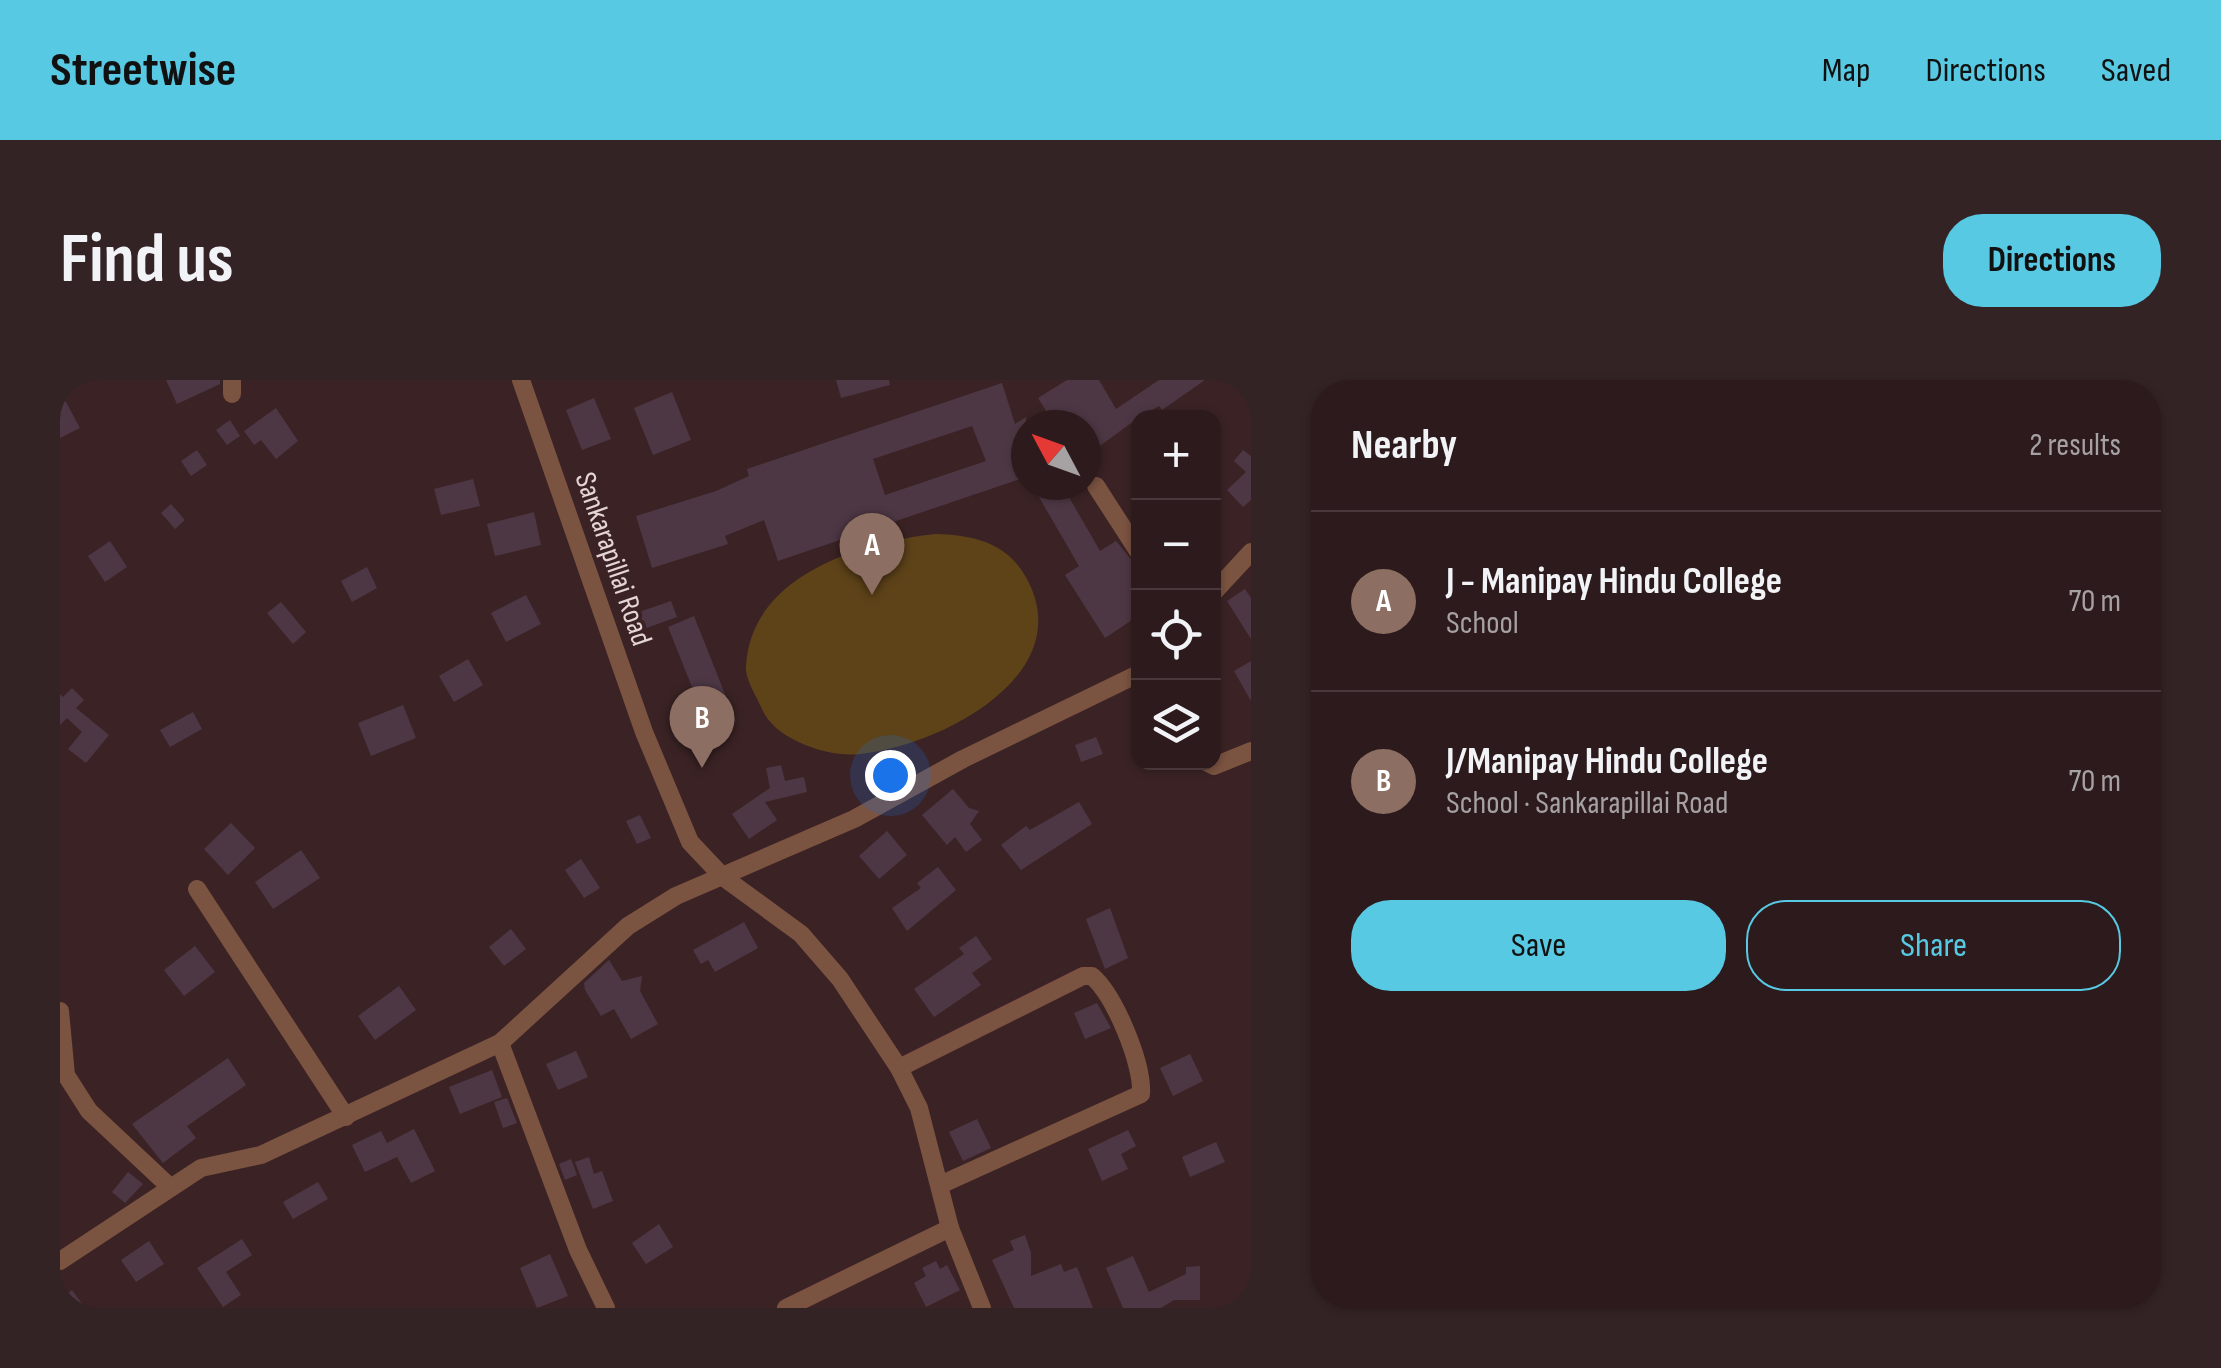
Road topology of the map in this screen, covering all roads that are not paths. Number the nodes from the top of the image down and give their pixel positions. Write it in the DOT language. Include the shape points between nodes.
graph roads {
  1 [pos="521,380"];
  2 [pos="1101,494"];
  3 [pos="1131,540"];
  4 [pos="1251,552"];
  5 [pos="1216,590"];
  6 [pos="1131,677"];
  7 [pos="1251,751"];
  8 [pos="1221,763"];
  9 [pos="723,877"];
  10 [pos="197,889"];
  11 [pos="60,1011"];
  12 [pos="500,1043"];
  13 [pos="899,1068"];
  14 [pos="346,1117"];
  15 [pos="940,1185"];
  16 [pos="170,1187"];
  17 [pos="950,1228"];
  18 [pos="60,1261"];
  19 [pos="606,1308"];
  20 [pos="786,1308"];
  21 [pos="982,1308"];
  1 -- 9 [label="street, Sankarapillai Road" via="644,732 690,842"];
  2 -- 3 [label="street"];
  4 -- 5 [label="street"];
  6 -- 9 [label="street" via="854,819"];
  7 -- 8 [label="street"];
  9 -- 12 [label="street" via="628,926"];
  9 -- 13 [label="street, Sankarapillai Road" via="801,934"];
  10 -- 14 [label="street"];
  11 -- 16 [label="street" via="66,1074 88,1111"];
  12 -- 14 [label="street"];
  12 -- 19 [label="street"];
  13 -- 15 [label="street, Sankarapillai Road" via="919,1108"];
  13 -- 15 [label="street" via="1083,976 1103,986 1124,1028 1140,1094"];
  14 -- 16 [label="street" via="262,1154 202,1168"];
  15 -- 17 [label="street, Sankarapillai Road"];
  16 -- 18 [label="street"];
  17 -- 20 [label="street"];
  17 -- 21 [label="street, Sankarapillai Road"];
}
